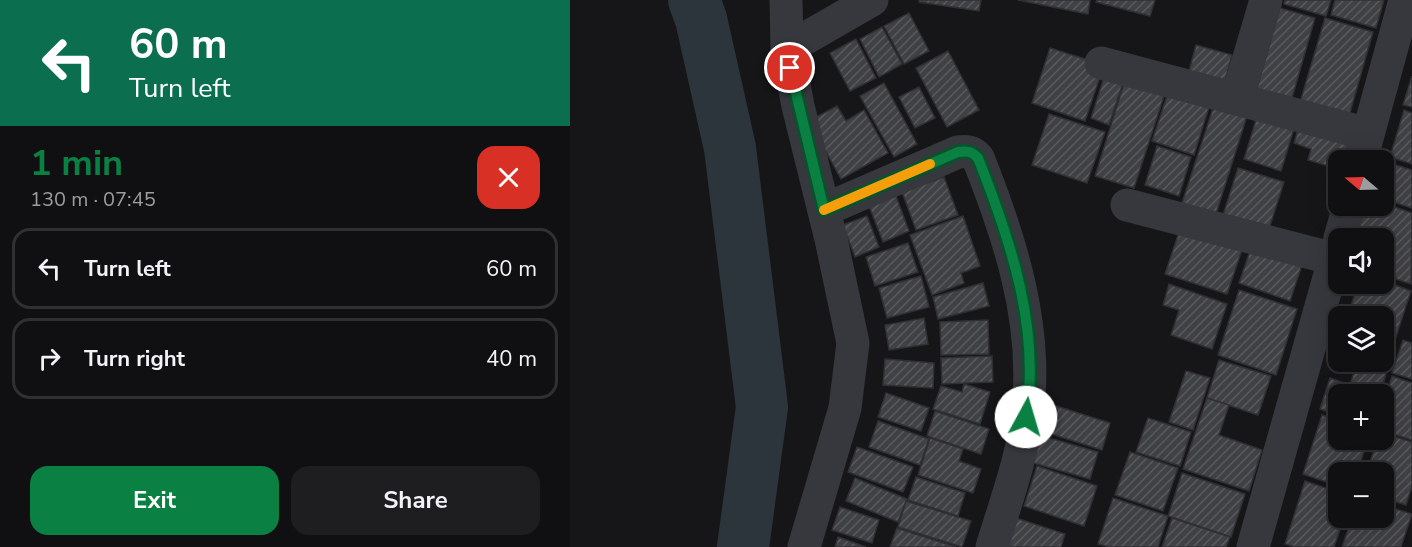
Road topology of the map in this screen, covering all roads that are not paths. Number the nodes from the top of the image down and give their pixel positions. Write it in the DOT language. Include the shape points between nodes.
graph roads {
  1 [pos="786,0"];
  2 [pos="873,0"];
  3 [pos="1266,0"];
  4 [pos="1406,0"];
  5 [pos="787,49"];
  6 [pos="1101,63"];
  7 [pos="1237,99"];
  8 [pos="1364,148"];
  9 [pos="1127,205"];
  10 [pos="824,210"];
  11 [pos="1328,246"];
  12 [pos="1328,280"];
  13 [pos="804,547"];
  14 [pos="992,547"];
  15 [pos="1253,547"];
  1 -- 5 [label="street"];
  2 -- 5 [label="street"];
  3 -- 7 [label="street"];
  4 -- 8 [label="street"];
  5 -- 10 [label="street"];
  6 -- 7 [label="street"];
  7 -- 8 [label="street"];
  9 -- 11 [label="street"];
  10 -- 13 [label="street" via="853,343 845,408"];
  10 -- 14 [label="street" via="958,152 967,151 978,158 998,208 1019,282 1029,348 1029,398 1019,457"];
  12 -- 15 [label="street"];
}
